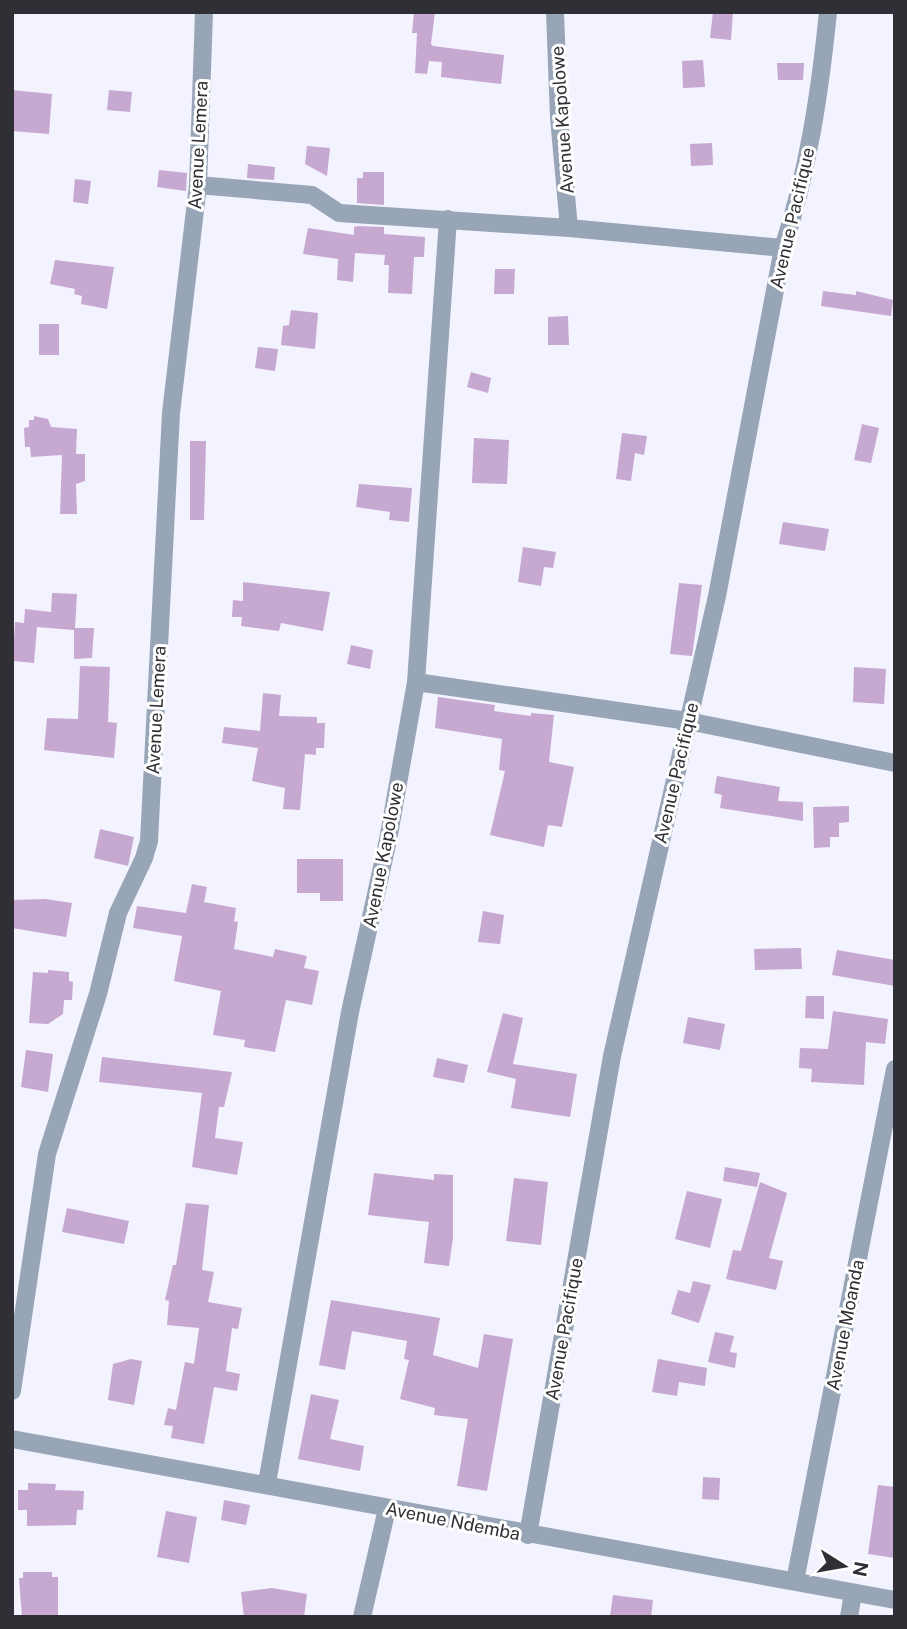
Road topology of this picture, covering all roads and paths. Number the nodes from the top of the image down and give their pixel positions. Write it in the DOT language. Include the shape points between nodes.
graph roads {
  1 [pos="204,12"];
  2 [pos="555,12"];
  3 [pos="828,12"];
  4 [pos="198,186"];
  5 [pos="448,219"];
  6 [pos="569,228"];
  7 [pos="783,248"];
  8 [pos="416,682"];
  9 [pos="688,721"];
  10 [pos="895,763"];
  11 [pos="895,1069"];
  12 [pos="12,1391"];
  13 [pos="12,1439"];
  14 [pos="267,1483"];
  15 [pos="387,1509"];
  16 [pos="528,1535"];
  17 [pos="795,1581"];
  18 [pos="853,1593"];
  19 [pos="895,1600"];
  20 [pos="362,1617"];
  21 [pos="849,1617"];
  1 -- 4 [label="street, Avenue Lemera"];
  2 -- 6 [label="street, Avenue Kapolowe"];
  3 -- 7 [label="street, Avenue Pacifique" via="821,83 797,206"];
  4 -- 5 [label="street" via="312,195 339,212"];
  4 -- 12 [label="street, Avenue Lemera" via="172,413 149,841 118,913 47,1154"];
  5 -- 6 [label="street"];
  5 -- 8 [label="street, Avenue Kapolowe"];
  6 -- 7 [label="street"];
  7 -- 9 [label="street, Avenue Pacifique" via="739,487"];
  8 -- 9 [label="street"];
  8 -- 14 [label="street, Avenue Kapolowe" via="348,1026"];
  9 -- 10 [label="street"];
  9 -- 16 [label="street, Avenue Pacifique" via="612,1056"];
  11 -- 17 [label="street, Avenue Moanda"];
  13 -- 14 [label="street, Avenue Ndemba"];
  14 -- 15 [label="street, Avenue Ndemba"];
  15 -- 16 [label="street, Avenue Ndemba"];
  15 -- 20 [label="street"];
  16 -- 17 [label="street, Avenue Ndemba"];
  17 -- 18 [label="street, Avenue Ndemba"];
  18 -- 19 [label="street, Avenue Ndemba"];
  18 -- 21 [label="street"];
}
